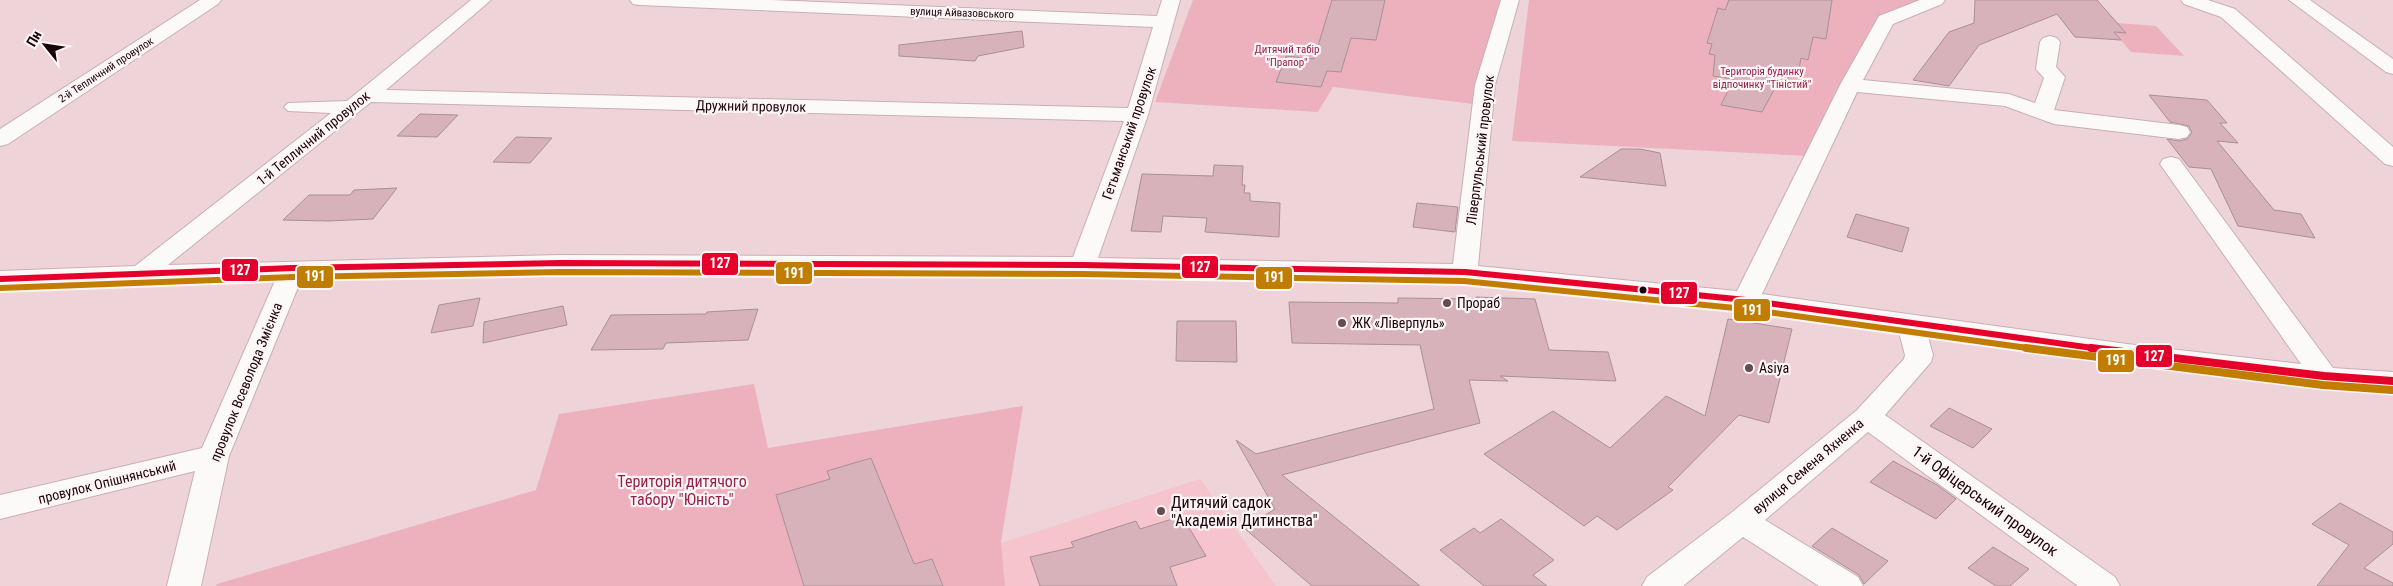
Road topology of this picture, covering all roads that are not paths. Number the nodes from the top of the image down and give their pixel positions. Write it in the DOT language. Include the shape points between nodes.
graph roads {
  1 [pos="212,0"];
  2 [pos="482,0"];
  3 [pos="639,0"];
  4 [pos="1170,0"];
  5 [pos="1510,0"];
  6 [pos="1936,0"];
  7 [pos="2190,0"];
  8 [pos="2298,0"];
  9 [pos="1165,22"];
  10 [pos="2050,42"];
  11 [pos="2393,68"];
  12 [pos="1850,85"];
  13 [pos="359,102"];
  14 [pos="296,107"];
  15 [pos="2042,113"];
  16 [pos="1137,115"];
  17 [pos="2179,132"];
  18 [pos="0,139"];
  19 [pos="2393,159"];
  20 [pos="2171,164"];
  21 [pos="1083,265"];
  22 [pos="293,268"];
  23 [pos="1465,272"];
  24 [pos="142,273"];
  25 [pos="0,279"];
  26 [pos="1746,300"];
  27 [pos="1910,323"];
  28 [pos="2324,376"];
  29 [pos="2393,380"];
  30 [pos="1867,417"];
  31 [pos="214,456"];
  32 [pos="0,507"];
  33 [pos="1742,521"];
  34 [pos="184,586"];
  35 [pos="1658,586"];
  36 [pos="1846,586"];
  37 [pos="2103,586"];
  1 -- 18 [label="street, 2-й Тепличний провулок"];
  2 -- 13 [label="street, 1-й Тепличний провулок"];
  3 -- 9 [label="street, вулиця Айвазовського"];
  4 -- 9 [label="street, Гетьманський провулок"];
  5 -- 23 [label="street, Ліверпульський провулок" via="1485,85"];
  6 -- 12 [label="street" via="1886,20"];
  7 -- 19 [label="street" via="2228,13"];
  8 -- 11 [label="street"];
  9 -- 16 [label="street, Гетьманський провулок"];
  10 -- 15 [label="street" via="2046,69 2055,77"];
  12 -- 15 [label="street" via="2008,100"];
  12 -- 26 [label="street"];
  13 -- 14 [label="street, Дружний провулок"];
  13 -- 16 [label="street, Дружний провулок"];
  13 -- 24 [label="street, 1-й Тепличний провулок"];
  15 -- 17 [label="street" via="2054,118"];
  16 -- 21 [label="street, Гетьманський провулок"];
  20 -- 28 [label="street"];
  21 -- 22 [label="street" via="561,262"];
  21 -- 23 [label="street"];
  22 -- 24 [label="street"];
  22 -- 31 [label="street, провулок Всеволода Змієнка"];
  23 -- 26 [label="street"];
  24 -- 25 [label="street"];
  26 -- 27 [label="street"];
  27 -- 28 [label="street"];
  27 -- 30 [label="street, вулиця Семена Яхненка" via="1919,355 1917,362"];
  28 -- 29 [label="street"];
  30 -- 33 [label="street, вулиця Семена Яхненка"];
  30 -- 37 [label="street, 1-й Офіцерський провулок"];
  31 -- 32 [label="street, провулок Опішнянський"];
  31 -- 34 [label="street, провулок Всеволода Змієнка"];
  33 -- 35 [label="street, вулиця Семена Яхненка"];
  33 -- 36 [label="street"];
}
